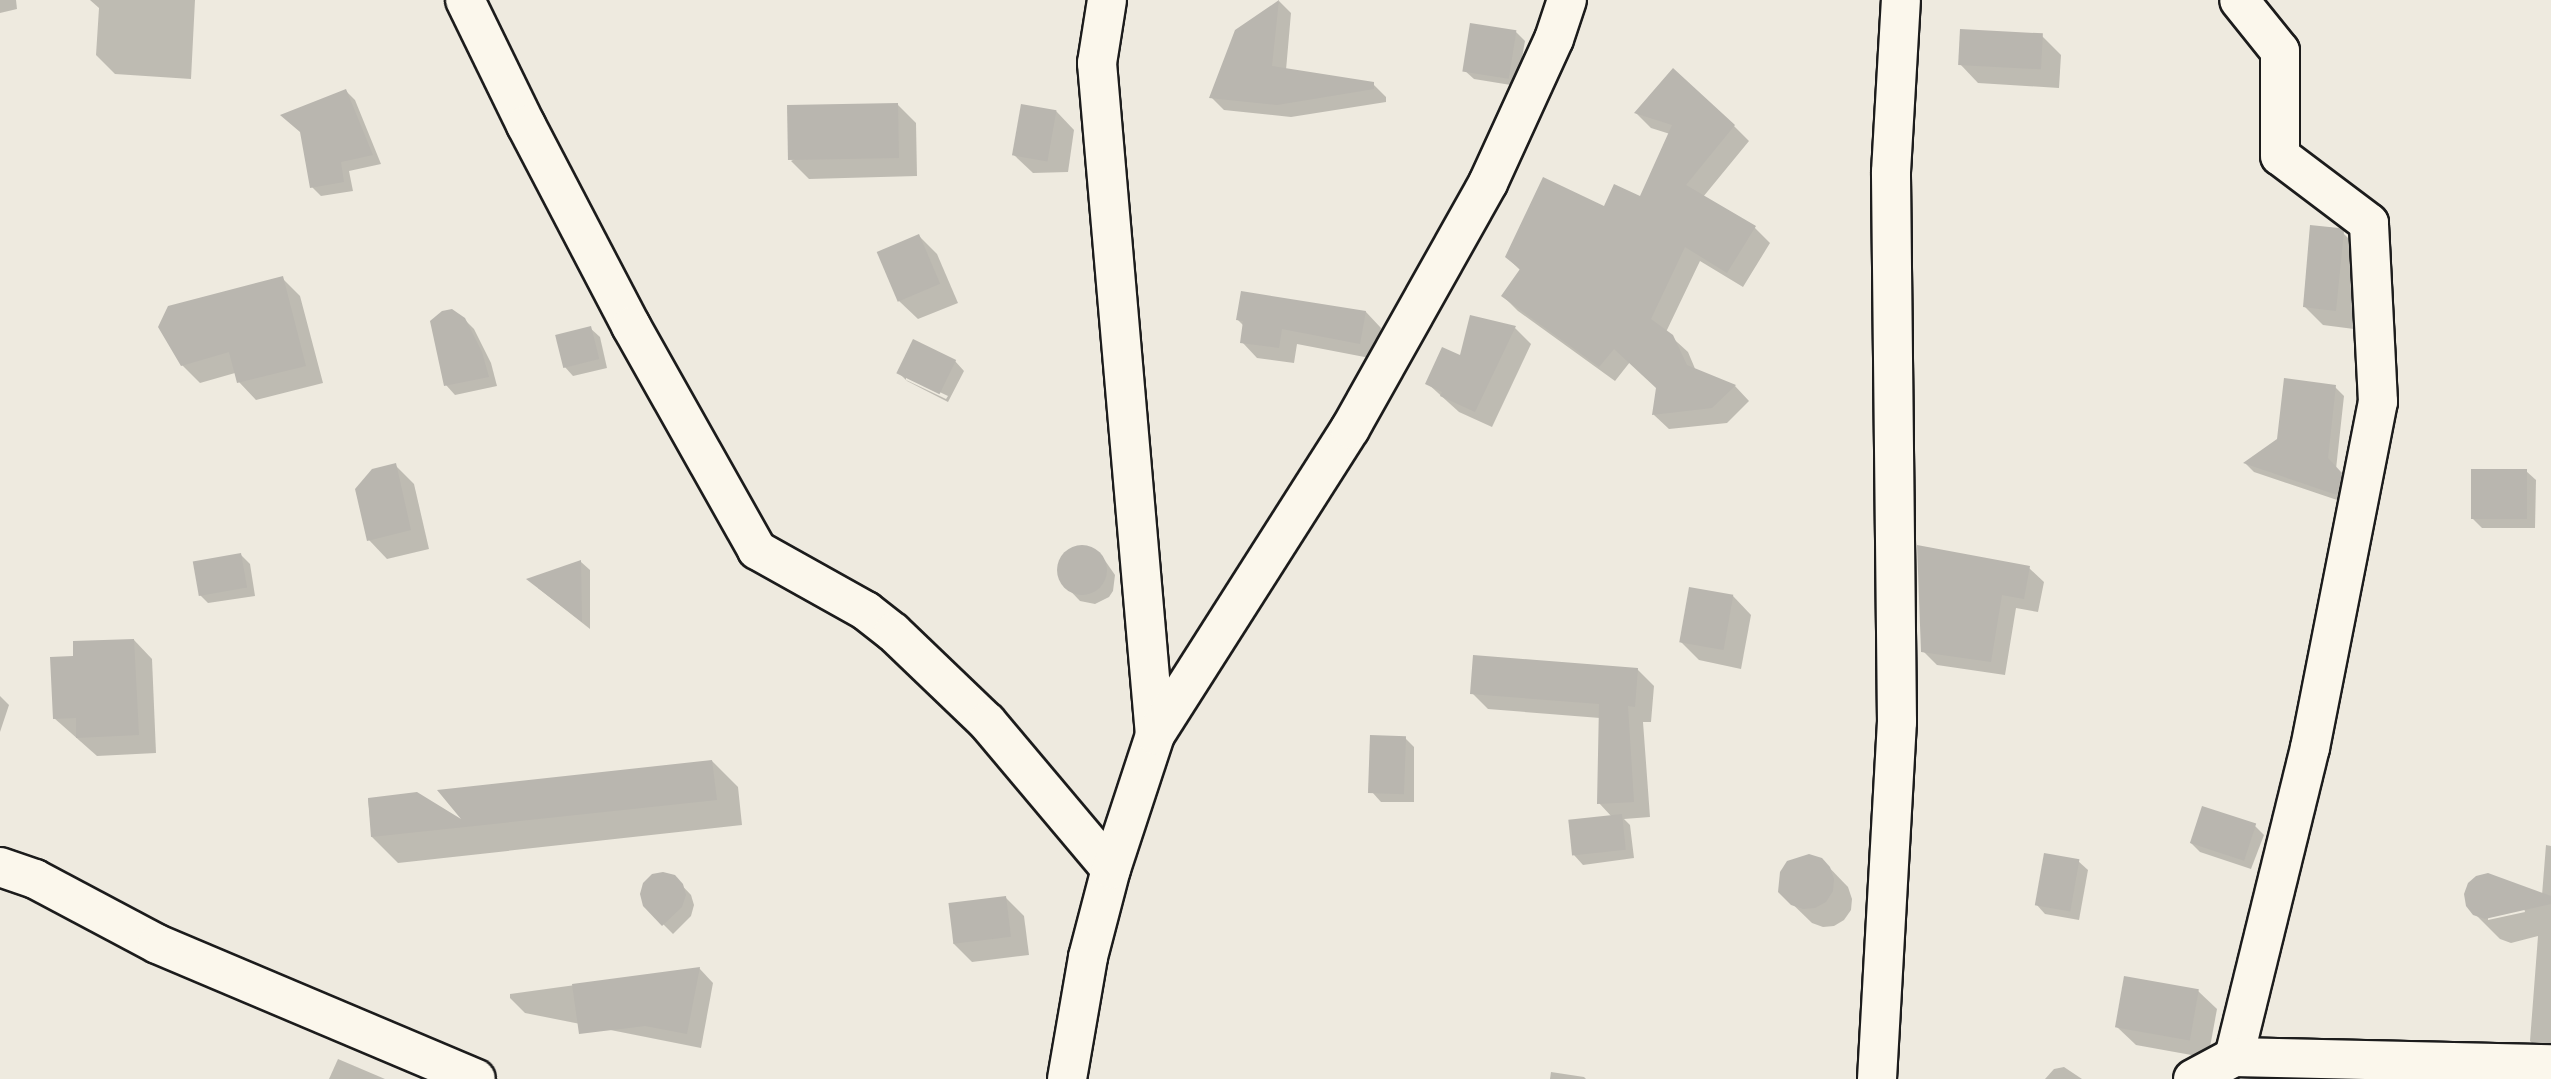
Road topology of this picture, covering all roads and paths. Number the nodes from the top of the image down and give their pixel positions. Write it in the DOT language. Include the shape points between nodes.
graph roads {
  1 [pos="465,0"];
  2 [pos="1107,0"];
  3 [pos="1567,0"];
  4 [pos="1901,0"];
  5 [pos="2239,0"];
  6 [pos="1155,736"];
  7 [pos="0,867"];
  8 [pos="1111,869"];
  9 [pos="2234,1057"];
  10 [pos="2551,1064"];
  11 [pos="1066,1077"];
  12 [pos="476,1079"];
  13 [pos="1877,1079"];
  14 [pos="2193,1079"];
  1 -- 8 [label="street" via="631,326 757,550 866,611 893,632 987,722"];
  2 -- 6 [label="street" via="1097,63"];
  3 -- 6 [label="street" via="1554,39 1482,195 1350,429"];
  4 -- 13 [label="street" via="1891,172 1896,722"];
  5 -- 9 [label="street" via="2280,51 2280,156 2369,223 2378,402 2311,748"];
  6 -- 8 [label="street"];
  7 -- 12 [label="street" via="35,879 157,944"];
  8 -- 11 [label="street" via="1088,957"];
  9 -- 10 [label="street"];
  9 -- 14 [label="street"];
}
